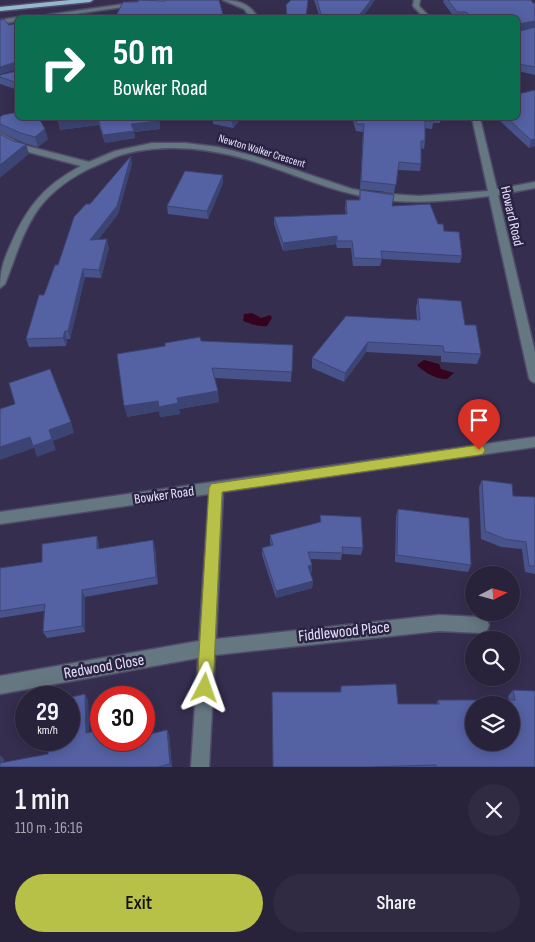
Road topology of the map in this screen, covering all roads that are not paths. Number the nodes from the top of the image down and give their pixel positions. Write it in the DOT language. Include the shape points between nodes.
graph roads {
  1 [pos="90,0"];
  2 [pos="168,0"];
  3 [pos="226,0"];
  4 [pos="418,0"];
  5 [pos="32,6"];
  6 [pos="0,9"];
  7 [pos="43,15"];
  8 [pos="52,15"];
  9 [pos="253,15"];
  10 [pos="425,15"];
  11 [pos="15,20"];
  12 [pos="0,22"];
  13 [pos="476,120"];
  14 [pos="0,136"];
  15 [pos="89,165"];
  16 [pos="535,185"];
  17 [pos="492,193"];
  18 [pos="0,284"];
  19 [pos="535,378"];
  20 [pos="535,442"];
  21 [pos="216,488"];
  22 [pos="0,518"];
  23 [pos="481,625"];
  24 [pos="207,648"];
  25 [pos="0,685"];
  26 [pos="200,767"];
  1 -- 5 [label="main road"];
  2 -- 8 [label="street"];
  3 -- 9 [label="street" via="246,7"];
  4 -- 10 [label="street" via="416,6"];
  5 -- 6 [label="main road"];
  5 -- 7 [label="street"];
  11 -- 12 [label="street"];
  13 -- 17 [label="street, Howard Road"];
  14 -- 15 [label="street" via="20,147"];
  15 -- 17 [label="street, Newton Walker Crescent" via="121,151 196,145 229,150 366,195 416,199"];
  15 -- 18 [label="street, Newton Walker Crescent" via="53,187 32,212"];
  16 -- 17 [label="street, Newton Walker Crescent"];
  17 -- 19 [label="street, Howard Road"];
  20 -- 21 [label="street, Bowker Road"];
  21 -- 22 [label="street, Bowker Road"];
  21 -- 24 [label="street"];
  23 -- 24 [label="street, Fiddlewood Place" via="412,625"];
  24 -- 25 [label="street, Redwood Close"];
  24 -- 26 [label="street"];
}
